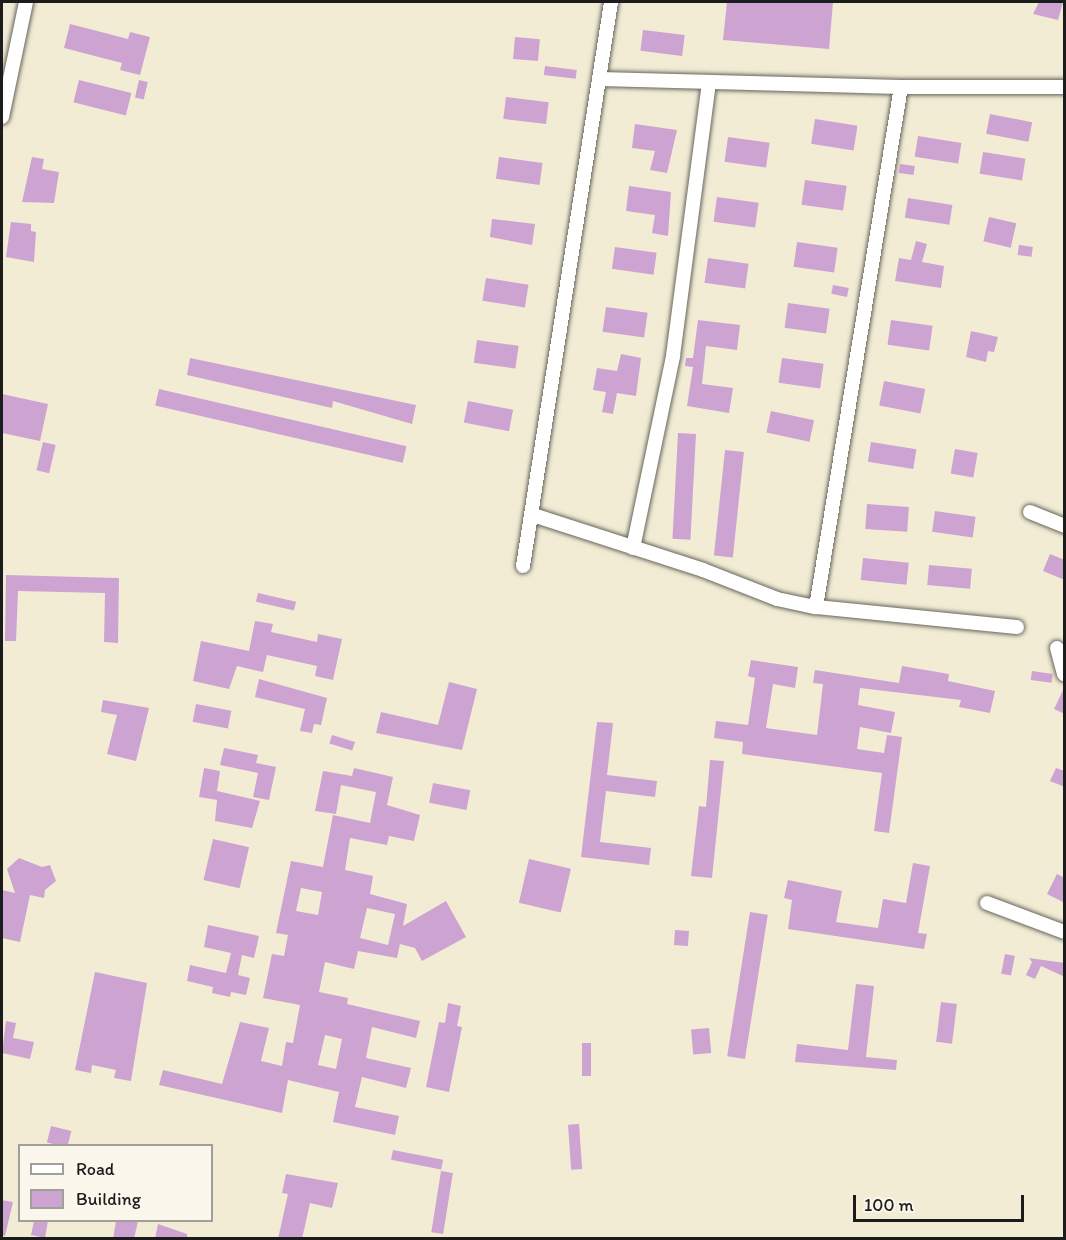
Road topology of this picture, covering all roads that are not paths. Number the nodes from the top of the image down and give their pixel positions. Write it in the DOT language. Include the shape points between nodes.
graph roads {
  1 [pos="26,2"];
  2 [pos="611,2"];
  3 [pos="600,79"];
  4 [pos="709,83"];
  5 [pos="901,87"];
  6 [pos="1065,87"];
  7 [pos="2,117"];
  8 [pos="1030,512"];
  9 [pos="533,515"];
  10 [pos="1065,526"];
  11 [pos="633,548"];
  12 [pos="523,566"];
  13 [pos="816,607"];
  14 [pos="1017,627"];
  15 [pos="1057,648"];
  16 [pos="1065,674"];
  17 [pos="987,903"];
  18 [pos="1065,932"];
  1 -- 7 [label="street"];
  2 -- 3 [label="street"];
  3 -- 4 [label="street"];
  3 -- 9 [label="street"];
  4 -- 5 [label="street"];
  4 -- 11 [label="street" via="673,356"];
  5 -- 6 [label="street"];
  5 -- 13 [label="street"];
  8 -- 10 [label="street"];
  9 -- 11 [label="street"];
  9 -- 12 [label="street"];
  11 -- 13 [label="street" via="777,599"];
  13 -- 14 [label="street"];
  15 -- 16 [label="street"];
  17 -- 18 [label="street"];
}
